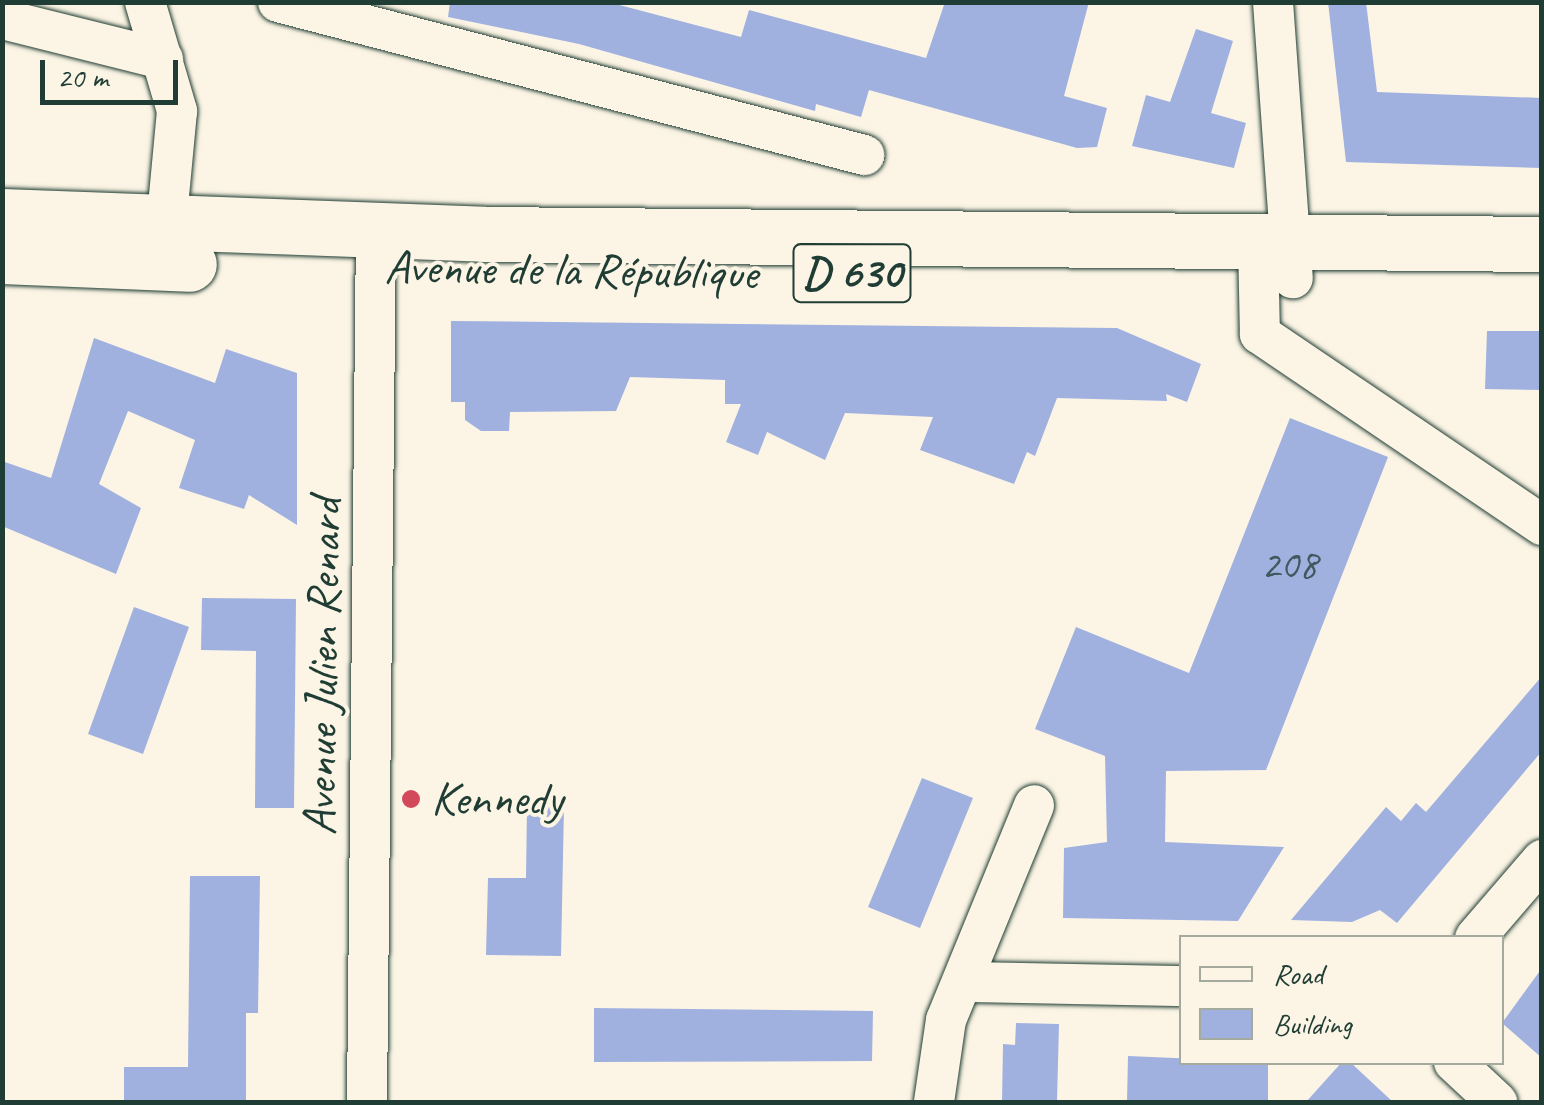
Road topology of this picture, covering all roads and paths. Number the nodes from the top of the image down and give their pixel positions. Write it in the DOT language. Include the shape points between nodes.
graph roads {
  1 [pos="145,2"];
  2 [pos="278,2"];
  3 [pos="1273,2"];
  4 [pos="2,19"];
  5 [pos="164,60"];
  6 [pos="864,155"];
  7 [pos="2,216"];
  8 [pos="165,244"];
  9 [pos="1542,244"];
  10 [pos="375,250"];
  11 [pos="2,256"];
  12 [pos="1276,260"];
  13 [pos="1542,280"];
  14 [pos="1542,525"];
  15 [pos="1034,805"];
  16 [pos="1542,860"];
  17 [pos="1478,935"];
  18 [pos="964,982"];
  19 [pos="1179,986"];
  20 [pos="1457,1065"];
  21 [pos="367,1102"];
  22 [pos="934,1102"];
  23 [pos="1497,1102"];
  1 -- 5 [label="street"];
  2 -- 6 [label="street"];
  3 -- 12 [label="street"];
  4 -- 5 [label="street"];
  5 -- 8 [label="street" via="178,139"];
  7 -- 8 [label="main road, Avenue de la République / D 630"];
  8 -- 10 [label="main road, Avenue de la République / D 630"];
  8 -- 11 [label="main road, Avenue de la République / D 630"];
  9 -- 12 [label="main road, Avenue de la République / D 630"];
  10 -- 12 [label="main road, Avenue de la République / D 630"];
  10 -- 21 [label="street, Avenue Julien Renard"];
  12 -- 13 [label="main road, Avenue de la République / D 630"];
  12 -- 14 [label="street" via="1260,334"];
  15 -- 18 [label="street"];
  16 -- 17 [label="street"];
  18 -- 19 [label="street"];
  18 -- 22 [label="street" via="943,1032"];
  20 -- 23 [label="street"];
}
